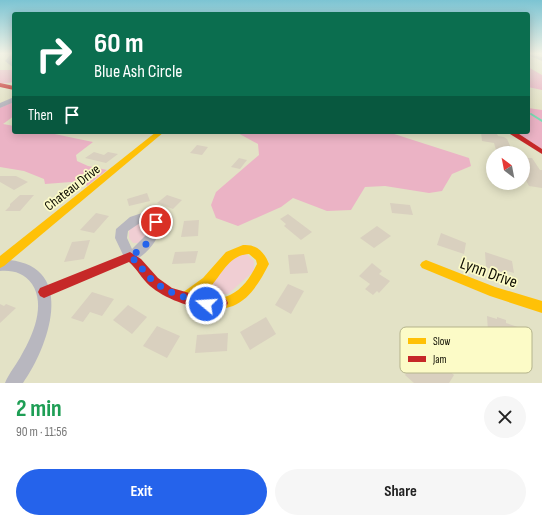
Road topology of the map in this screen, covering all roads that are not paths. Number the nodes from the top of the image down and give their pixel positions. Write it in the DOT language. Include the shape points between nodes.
graph roads {
  1 [pos="0,85"];
  2 [pos="12,88"];
  3 [pos="12,100"];
  4 [pos="0,106"];
  5 [pos="158,134"];
  6 [pos="514,134"];
  7 [pos="542,152"];
  8 [pos="0,264"];
  9 [pos="426,264"];
  10 [pos="44,292"];
  11 [pos="186,297"];
  12 [pos="542,307"];
  13 [pos="13,383"];
  1 -- 2 [label="street"];
  3 -- 4 [label="street"];
  5 -- 8 [label="street, Chateau Drive"];
  6 -- 7 [label="street"];
  8 -- 10 [label="street" via="28,270 38,279"];
  9 -- 12 [label="street, Lynn Drive" via="494,292"];
  10 -- 11 [label="street" via="130,257 159,285"];
  10 -- 13 [label="street" via="44,321 36,342"];
  11 -- 11 [label="street" via="206,304 232,301 254,282 263,264 262,258 251,248 238,249 226,257 207,281"];
}
